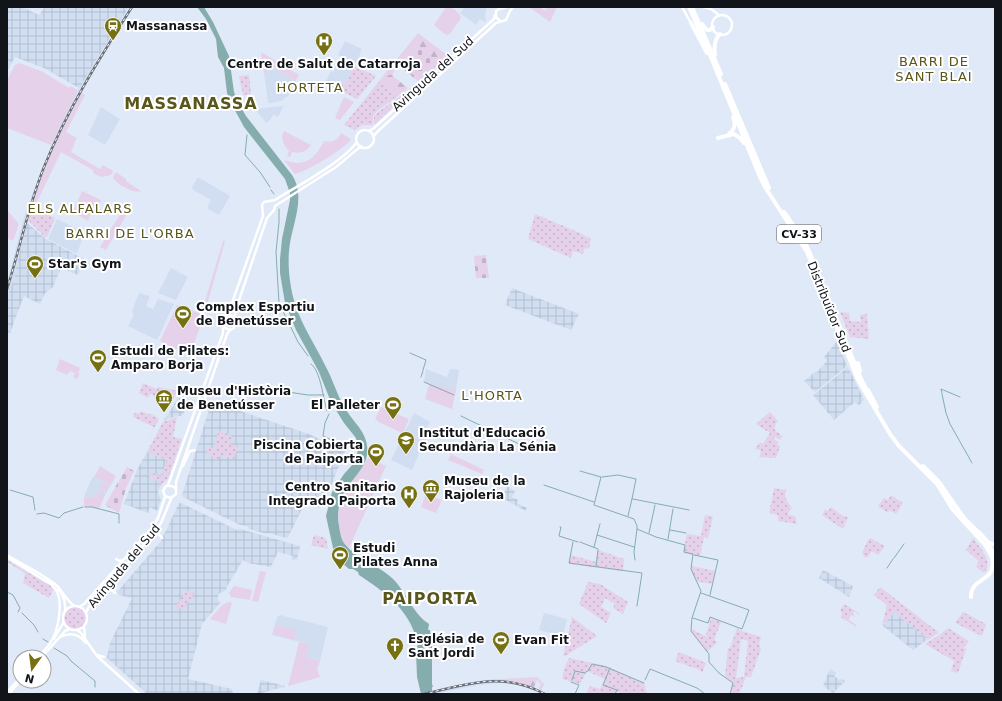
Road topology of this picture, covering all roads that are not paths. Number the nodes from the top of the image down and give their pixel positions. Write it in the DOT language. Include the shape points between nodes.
graph roads {
  1 [pos="513,7"];
  2 [pos="682,7"];
  3 [pos="688,7"];
  4 [pos="694,7"];
  5 [pos="703,7"];
  6 [pos="505,8"];
  7 [pos="707,8"];
  8 [pos="508,14"];
  9 [pos="495,15"];
  10 [pos="720,15"];
  11 [pos="714,19"];
  12 [pos="500,21"];
  13 [pos="691,23"];
  14 [pos="713,26"];
  15 [pos="720,34"];
  16 [pos="707,53"];
  17 [pos="716,63"];
  18 [pos="732,113"];
  19 [pos="369,131"];
  20 [pos="374,136"];
  21 [pos="719,136"];
  22 [pos="726,136"];
  23 [pos="357,142"];
  24 [pos="361,146"];
  25 [pos="748,152"];
  26 [pos="271,201"];
  27 [pos="275,206"];
  28 [pos="263,211"];
  29 [pos="270,213"];
  30 [pos="786,220"];
  31 [pos="228,314"];
  32 [pos="235,317"];
  33 [pos="223,327"];
  34 [pos="230,330"];
  35 [pos="858,363"];
  36 [pos="877,407"];
  37 [pos="193,451"];
  38 [pos="180,471"];
  39 [pos="168,486"];
  40 [pos="175,488"];
  41 [pos="165,496"];
  42 [pos="171,498"];
  43 [pos="964,518"];
  44 [pos="161,523"];
  45 [pos="162,538"];
  46 [pos="980,539"];
  47 [pos="995,545"];
  48 [pos="7,556"];
  49 [pos="995,556"];
  50 [pos="125,558"];
  51 [pos="116,559"];
  52 [pos="995,563"];
  53 [pos="46,581"];
  54 [pos="112,590"];
  55 [pos="116,590"];
  56 [pos="115,593"];
  57 [pos="971,597"];
  58 [pos="91,604"];
  59 [pos="74,606"];
  60 [pos="79,607"];
  61 [pos="65,611"];
  62 [pos="86,612"];
  63 [pos="64,622"];
  64 [pos="84,626"];
  65 [pos="70,629"];
  66 [pos="77,630"];
  67 [pos="58,638"];
  68 [pos="87,642"];
  69 [pos="44,649"];
  70 [pos="45,649"];
  71 [pos="49,649"];
  72 [pos="91,649"];
  73 [pos="95,654"];
  74 [pos="104,657"];
  75 [pos="139,694"];
  1 -- 8 [label="main road"];
  2 -- 13 [label="main road"];
  3 -- 16 [label="highway"];
  3 -- 30 [label="highway, Distribuïdor Sud / CV-33" via="760,177"];
  4 -- 14 [label="highway" via="705,29 710,30"];
  4 -- 17 [label="highway, Distribuïdor Sud / CV-33"];
  5 -- 7 [label="main road"];
  6 -- 8 [label="main road"];
  6 -- 9 [label="main road" via="497,10"];
  7 -- 10 [label="main road"];
  7 -- 11 [label="main road" via="712,12"];
  8 -- 12 [label="main road" via="506,20"];
  9 -- 12 [label="main road"];
  9 -- 19 [label="main road, Avinguda del Sud" via="494,19"];
  10 -- 11 [label="main road"];
  10 -- 15 [label="main road" via="728,17 732,23 729,32"];
  11 -- 14 [label="main road"];
  12 -- 20 [label="main road, Avinguda del Sud"];
  13 -- 16 [label="highway"];
  14 -- 15 [label="main road"];
  15 -- 17 [label="highway" via="714,45"];
  16 -- 18 [label="highway"];
  17 -- 36 [label="highway, Distribuïdor Sud / CV-33" via="765,180 809,251 861,379"];
  18 -- 22 [label="highway" via="735,127"];
  18 -- 25 [label="highway"];
  19 -- 20 [label="main road"];
  19 -- 23 [label="main road" via="359,133"];
  20 -- 24 [label="main road" via="374,142 370,146"];
  21 -- 22 [label="highway"];
  22 -- 25 [label="highway" via="734,134 740,138"];
  23 -- 24 [label="main road"];
  23 -- 26 [label="main road" via="333,164"];
  24 -- 27 [label="main road" via="336,167"];
  25 -- 30 [label="highway" via="763,187"];
  26 -- 27 [label="main road"];
  26 -- 28 [label="main road" via="264,202"];
  27 -- 29 [label="main road"];
  28 -- 29 [label="main road"];
  28 -- 31 [label="main road"];
  29 -- 32 [label="main road"];
  30 -- 46 [label="highway, Distribuïdor Sud / CV-33" via="807,252 858,380 872,405 899,446 929,475 953,510"];
  31 -- 32 [label="main road"];
  31 -- 33 [label="main road" via="221,320"];
  32 -- 34 [label="main road" via="236,324"];
  33 -- 34 [label="main road"];
  33 -- 39 [label="main road"];
  34 -- 38 [label="main road"];
  35 -- 36 [label="highway" via="864,382"];
  36 -- 43 [label="highway, Distribuïdor Sud / CV-33" via="900,443 939,482"];
  37 -- 38 [label="main road"];
  38 -- 40 [label="main road"];
  39 -- 40 [label="main road"];
  39 -- 41 [label="main road" via="163,491"];
  40 -- 42 [label="main road" via="176,494"];
  41 -- 42 [label="main road"];
  41 -- 50 [label="main road, Avinguda del Sud" via="154,525"];
  42 -- 44 [label="main road, Avinguda del Sud"];
  43 -- 47 [label="highway" via="988,542"];
  43 -- 49 [label="highway, Distribuïdor Sud / CV-33" via="985,540"];
  44 -- 45 [label="main road" via="158,534"];
  44 -- 58 [label="main road, Avinguda del Sud"];
  46 -- 52 [label="highway, Distribuïdor Sud / CV-33"];
  46 -- 57 [label="highway" via="991,556 993,568 970,592"];
  48 -- 53 [label="main road"];
  48 -- 59 [label="main road" via="54,584"];
  50 -- 51 [label="main road" via="120,561"];
  50 -- 60 [label="main road, Avinguda del Sud"];
  53 -- 61 [label="main road" via="61,594 66,606"];
  53 -- 69 [label="main road" via="53,586 60,601 53,638"];
  54 -- 55 [label="main road"];
  54 -- 56 [label="main road"];
  54 -- 58 [label="main road" via="105,592"];
  58 -- 62 [label="main road, Avinguda del Sud"];
  59 -- 60 [label="main road"];
  59 -- 61 [label="main road"];
  60 -- 62 [label="main road"];
  61 -- 63 [label="main road"];
  62 -- 64 [label="main road" via="87,620"];
  63 -- 65 [label="main road"];
  63 -- 70 [label="main road"];
  64 -- 66 [label="main road"];
  64 -- 68 [label="main road"];
  65 -- 66 [label="main road"];
  65 -- 67 [label="main road"];
  66 -- 68 [label="main road"];
  67 -- 71 [label="main road"];
  67 -- 72 [label="main road" via="66,634 78,636"];
  68 -- 72 [label="main road"];
  72 -- 73 [label="main road"];
  73 -- 74 [label="main road"];
  73 -- 75 [label="main road"];
}
